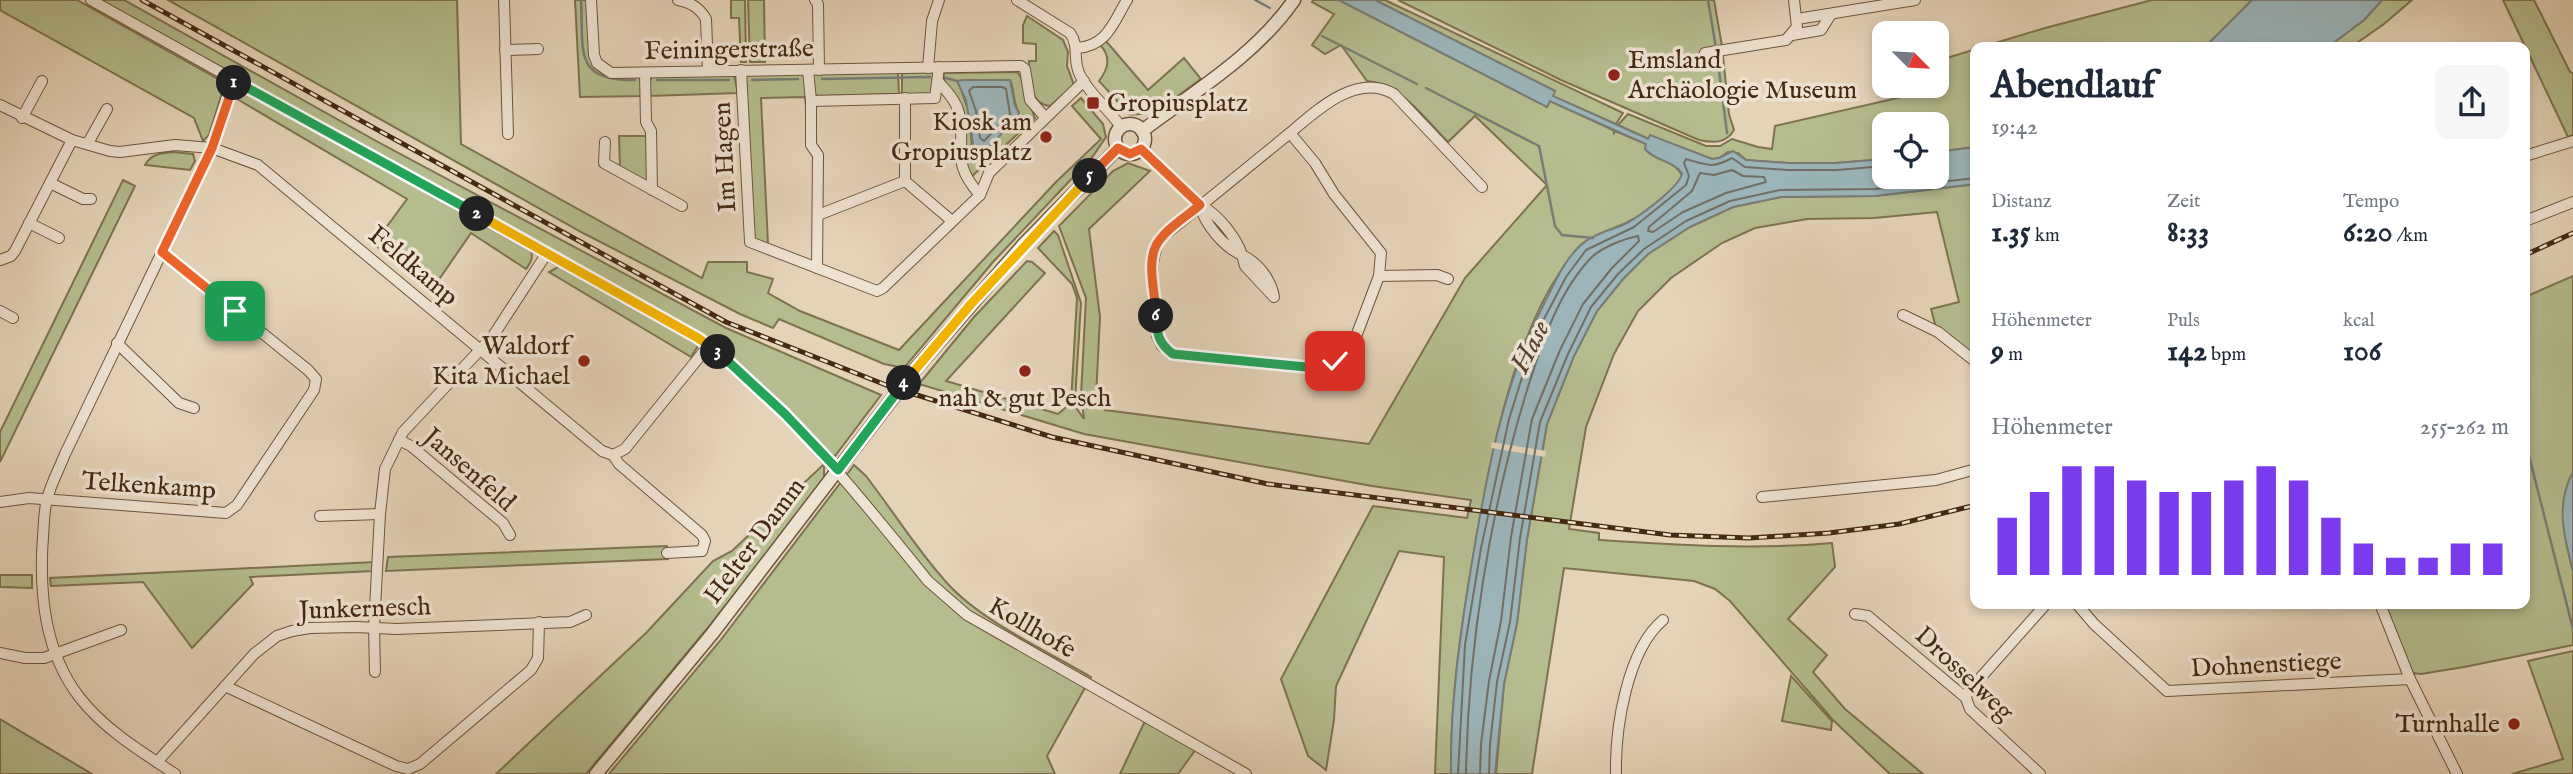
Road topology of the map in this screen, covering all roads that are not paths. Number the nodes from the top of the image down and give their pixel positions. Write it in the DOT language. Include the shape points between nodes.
graph roads {
  1 [pos="91,0"];
  2 [pos="504,0"];
  3 [pos="591,0"];
  4 [pos="678,0"];
  5 [pos="815,0"];
  6 [pos="939,0"];
  7 [pos="1017,0"];
  8 [pos="1127,0"];
  9 [pos="1294,0"];
  10 [pos="1794,0"];
  11 [pos="1915,0"];
  12 [pos="1033,4"];
  13 [pos="1830,14"];
  14 [pos="1797,19"];
  15 [pos="1792,35"];
  16 [pos="1077,48"];
  17 [pos="538,49"];
  18 [pos="505,50"];
  19 [pos="1712,52"];
  20 [pos="934,68"];
  21 [pos="741,70"];
  22 [pos="813,70"];
  23 [pos="708,71"];
  24 [pos="645,73"];
  25 [pos="42,81"];
  26 [pos="235,81"];
  27 [pos="938,81"];
  28 [pos="1084,81"];
  29 [pos="905,99"];
  30 [pos="811,101"];
  31 [pos="0,105"];
  32 [pos="107,109"];
  33 [pos="1045,117"];
  34 [pos="22,118"];
  35 [pos="1121,127"];
  36 [pos="1142,131"];
  37 [pos="508,134"];
  38 [pos="1290,134"];
  39 [pos="72,140"];
  40 [pos="606,142"];
  41 [pos="2572,142"];
  42 [pos="88,143"];
  43 [pos="212,148"];
  44 [pos="1118,148"];
  45 [pos="1141,149"];
  46 [pos="2530,155"];
  47 [pos="905,181"];
  48 [pos="50,183"];
  49 [pos="1482,187"];
  50 [pos="652,190"];
  51 [pos="980,195"];
  52 [pos="91,200"];
  53 [pos="2573,202"];
  54 [pos="1200,205"];
  55 [pos="682,206"];
  56 [pos="818,215"];
  57 [pos="2530,219"];
  58 [pos="952,221"];
  59 [pos="29,223"];
  60 [pos="59,237"];
  61 [pos="162,252"];
  62 [pos="547,253"];
  63 [pos="1242,255"];
  64 [pos="0,259"];
  65 [pos="817,268"];
  66 [pos="1380,275"];
  67 [pos="1448,279"];
  68 [pos="0,311"];
  69 [pos="1903,315"];
  70 [pos="13,318"];
  71 [pos="117,343"];
  72 [pos="709,345"];
  73 [pos="481,349"];
  74 [pos="1970,357"];
  75 [pos="194,408"];
  76 [pos="399,440"];
  77 [pos="613,455"];
  78 [pos="838,470"];
  79 [pos="1970,471"];
  80 [pos="1762,497"];
  81 [pos="47,499"];
  82 [pos="0,502"];
  83 [pos="380,514"];
  84 [pos="320,516"];
  85 [pos="510,535"];
  86 [pos="667,553"];
  87 [pos="2042,609"];
  88 [pos="2082,609"];
  89 [pos="2383,609"];
  90 [pos="1854,614"];
  91 [pos="586,615"];
  92 [pos="1663,620"];
  93 [pos="540,622"];
  94 [pos="374,627"];
  95 [pos="121,630"];
  96 [pos="0,653"];
  97 [pos="55,655"];
  98 [pos="375,673"];
  99 [pos="2410,679"];
  100 [pos="225,686"];
  101 [pos="1966,698"];
  102 [pos="157,762"];
  103 [pos="407,772"];
  104 [pos="175,774"];
  105 [pos="596,774"];
  106 [pos="1246,774"];
  107 [pos="1616,774"];
  108 [pos="2040,774"];
  109 [pos="2457,774"];
  1 -- 26 [label="street, Kollhofe"];
  2 -- 18 [label="street"];
  3 -- 24 [label="street, Feiningerstraße" via="597,63 611,73"];
  4 -- 23 [label="street" via="691,4 706,19"];
  5 -- 22 [label="street"];
  6 -- 20 [label="street" via="932,21"];
  7 -- 12 [label="street"];
  8 -- 16 [label="street" via="1099,43"];
  9 -- 36 [label="street" via="1282,19 1249,50"];
  10 -- 14 [label="street"];
  11 -- 13 [label="street"];
  12 -- 16 [label="street" via="1070,33"];
  13 -- 14 [label="street"];
  13 -- 15 [label="street" via="1821,30"];
  14 -- 15 [label="street"];
  15 -- 19 [label="street" via="1786,40"];
  16 -- 28 [label="street" via="1077,68"];
  17 -- 18 [label="street"];
  18 -- 37 [label="street"];
  20 -- 22 [label="street, Feiningerstraße"];
  20 -- 27 [label="street"];
  20 -- 33 [label="street" via="1021,66 1030,100"];
  21 -- 22 [label="street, Feiningerstraße"];
  21 -- 23 [label="street, Feiningerstraße"];
  21 -- 65 [label="street, Im Hagen" via="750,242"];
  22 -- 30 [label="street"];
  23 -- 24 [label="street, Feiningerstraße"];
  24 -- 50 [label="street"];
  25 -- 34 [label="street"];
  26 -- 43 [label="street"];
  26 -- 62 [label="street, Kollhofe"];
  27 -- 29 [label="street" via="935,98"];
  27 -- 51 [label="street" via="958,111 962,166"];
  28 -- 33 [label="street"];
  28 -- 35 [label="street"];
  29 -- 30 [label="street"];
  29 -- 47 [label="street"];
  30 -- 56 [label="street" via="811,145 818,155"];
  31 -- 34 [label="street, Feldkamp"];
  32 -- 42 [label="street"];
  33 -- 51 [label="street" via="989,173"];
  34 -- 39 [label="street, Feldkamp"];
  35 -- 36 [label="street" via="1133,125"];
  35 -- 44 [label="street" via="1115,137"];
  36 -- 45 [label="street"];
  38 -- 49 [label="street" via="1350,90 1381,87 1394,94"];
  38 -- 54 [label="street"];
  38 -- 66 [label="street" via="1381,253"];
  39 -- 42 [label="street, Feldkamp"];
  39 -- 48 [label="street"];
  40 -- 50 [label="street" via="604,163"];
  41 -- 46 [label="street"];
  42 -- 43 [label="street, Feldkamp" via="110,152 175,145"];
  43 -- 61 [label="street"];
  43 -- 73 [label="street, Feldkamp" via="270,173"];
  44 -- 45 [label="street" via="1130,154"];
  44 -- 78 [label="street, Helter Damm" via="971,304"];
  45 -- 54 [label="street"];
  47 -- 56 [label="street"];
  47 -- 58 [label="street"];
  48 -- 52 [label="street"];
  48 -- 59 [label="street"];
  50 -- 55 [label="street"];
  51 -- 58 [label="street"];
  53 -- 57 [label="street"];
  54 -- 63 [label="street" via="1210,210"];
  54 -- 66 [label="street" via="1154,248 1157,336 1173,354 1306,367 1335,361 1347,354"];
  56 -- 65 [label="street"];
  58 -- 65 [label="street" via="877,291"];
  59 -- 60 [label="street"];
  59 -- 64 [label="street" via="11,256"];
  61 -- 71 [label="street"];
  61 -- 81 [label="street, Telkenkamp" via="308,370 316,379 314,390 237,505 226,513"];
  62 -- 72 [label="street, Kollhofe"];
  62 -- 73 [label="street, Jansenfeld"];
  66 -- 67 [label="street"];
  68 -- 70 [label="street"];
  69 -- 74 [label="street" via="1938,332"];
  71 -- 75 [label="street" via="179,403"];
  71 -- 81 [label="street"];
  72 -- 77 [label="street" via="625,449"];
  72 -- 78 [label="street, Kollhofe"];
  73 -- 76 [label="street, Jansenfeld"];
  73 -- 77 [label="street, Feldkamp"];
  76 -- 83 [label="street, Jansenfeld" via="385,469"];
  76 -- 85 [label="street, Jansenfeld" via="503,523"];
  77 -- 86 [label="street, Feldkamp" via="705,541 702,551"];
  78 -- 105 [label="street, Helter Damm" via="712,634"];
  78 -- 106 [label="street, Kollhofe" via="928,581 967,615"];
  79 -- 80 [label="street" via="1936,480"];
  81 -- 82 [label="street, Telkenkamp"];
  81 -- 97 [label="street" via="41,580"];
  83 -- 84 [label="street"];
  83 -- 94 [label="street, Jansenfeld"];
  87 -- 101 [label="street"];
  88 -- 99 [label="street, Dohnenstiege" via="2167,691"];
  89 -- 99 [label="street"];
  90 -- 101 [label="street, Drosselweg" via="1868,616"];
  91 -- 93 [label="street, Junkernesch" via="570,622"];
  92 -- 107 [label="street" via="1646,637 1622,707"];
  93 -- 94 [label="street, Junkernesch"];
  93 -- 103 [label="street" via="538,657 525,676"];
  94 -- 98 [label="street, Jansenfeld"];
  94 -- 100 [label="street, Junkernesch" via="310,628 277,636"];
  95 -- 97 [label="street"];
  96 -- 97 [label="street" via="25,658"];
  97 -- 102 [label="street" via="93,712"];
  99 -- 109 [label="street"];
  100 -- 102 [label="street, Junkernesch"];
  100 -- 103 [label="street"];
  101 -- 108 [label="street, Drosselweg" via="1970,709"];
  102 -- 104 [label="street"];
}
